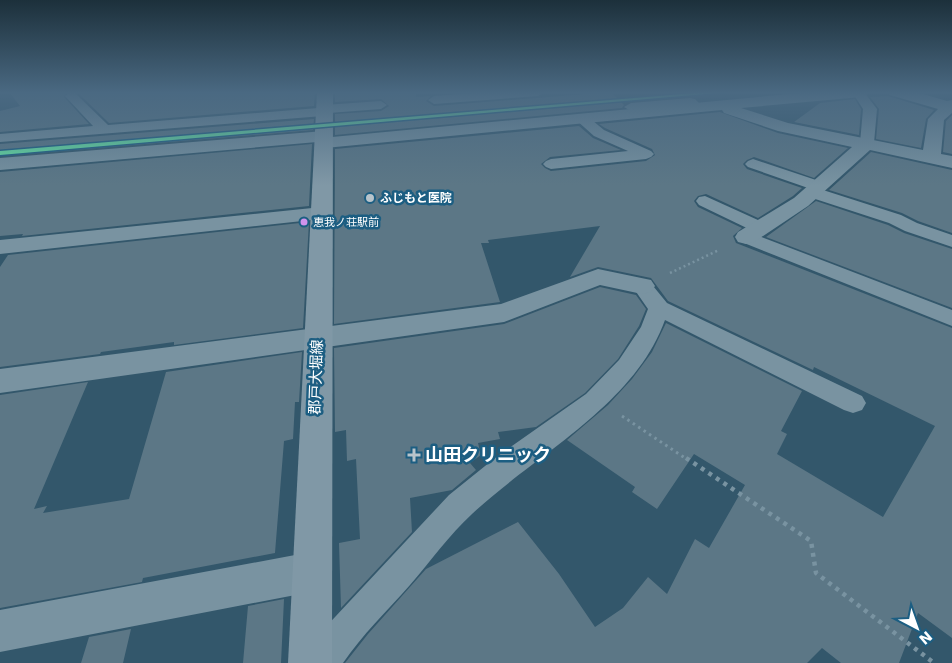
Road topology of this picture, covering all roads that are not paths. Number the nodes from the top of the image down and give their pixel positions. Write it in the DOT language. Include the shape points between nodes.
graph roads {
  1 [pos="98,123"];
  2 [pos="234,123"];
  3 [pos="289,123"];
  4 [pos="324,123"];
  5 [pos="587,123"];
  6 [pos="771,123"];
  7 [pos="869,123"];
  8 [pos="935,123"];
  9 [pos="105,130"];
  10 [pos="0,138"];
  11 [pos="867,143"];
  12 [pos="931,157"];
  13 [pos="952,162"];
  14 [pos="0,164"];
  15 [pos="551,164"];
  16 [pos="753,164"];
  17 [pos="816,189"];
  18 [pos="705,201"];
  19 [pos="322,213"];
  20 [pos="754,232"];
  21 [pos="952,241"];
  22 [pos="0,247"];
  23 [pos="642,286"];
  24 [pos="659,308"];
  25 [pos="952,318"];
  26 [pos="318,339"];
  27 [pos="0,381"];
  28 [pos="853,403"];
  29 [pos="310,572"];
  30 [pos="0,631"];
  31 [pos="310,663"];
  32 [pos="321,663"];
  1 -- 9 [label="lane"];
  2 -- 9 [label="lane"];
  3 -- 14 [label="street"];
  4 -- 19 [label="main road, 郡戸大堀線"];
  5 -- 15 [label="lane" via="599,133 646,154"];
  6 -- 11 [label="street"];
  7 -- 11 [label="lane"];
  8 -- 12 [label="street"];
  9 -- 10 [label="lane"];
  11 -- 12 [label="street"];
  11 -- 17 [label="street"];
  12 -- 13 [label="street"];
  16 -- 17 [label="lane"];
  17 -- 20 [label="street"];
  17 -- 21 [label="lane"];
  18 -- 20 [label="lane"];
  19 -- 22 [label="street"];
  19 -- 26 [label="main road, 郡戸大堀線"];
  20 -- 25 [label="lane"];
  23 -- 24 [label="lane"];
  23 -- 26 [label="street" via="598,278 504,313"];
  24 -- 28 [label="lane"];
  24 -- 32 [label="lane" via="651,329 627,367 595,401 505,467 460,505"];
  26 -- 27 [label="street"];
  26 -- 29 [label="main road, 郡戸大堀線"];
  29 -- 30 [label="street"];
  29 -- 31 [label="main road, 郡戸大堀線"];
}
